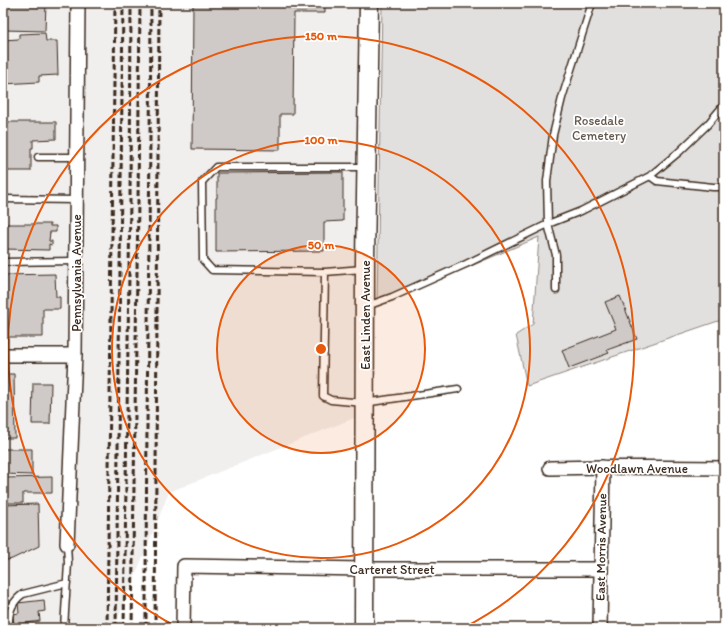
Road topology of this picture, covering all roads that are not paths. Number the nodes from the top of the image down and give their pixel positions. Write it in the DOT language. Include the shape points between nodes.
graph roads {
  1 [pos="78,3"];
  2 [pos="369,3"];
  3 [pos="592,3"];
  4 [pos="724,105"];
  5 [pos="38,157"];
  6 [pos="76,157"];
  7 [pos="366,167"];
  8 [pos="650,176"];
  9 [pos="724,187"];
  10 [pos="3,199"];
  11 [pos="76,200"];
  12 [pos="548,224"];
  13 [pos="3,262"];
  14 [pos="76,262"];
  15 [pos="365,269"];
  16 [pos="325,272"];
  17 [pos="556,290"];
  18 [pos="365,307"];
  19 [pos="3,355"];
  20 [pos="75,355"];
  21 [pos="458,389"];
  22 [pos="364,403"];
  23 [pos="602,467"];
  24 [pos="550,468"];
  25 [pos="724,468"];
  26 [pos="67,544"];
  27 [pos="364,569"];
  28 [pos="601,569"];
  29 [pos="67,583"];
  30 [pos="9,628"];
  31 [pos="64,628"];
  32 [pos="183,628"];
  33 [pos="364,628"];
  34 [pos="600,628"];
  1 -- 6 [label="street, Pennsylvania Avenue"];
  2 -- 7 [label="street, East Linden Avenue"];
  3 -- 12 [label="lane" via="553,135 547,181"];
  4 -- 8 [label="lane" via="679,152"];
  5 -- 6 [label="lane"];
  6 -- 11 [label="street, Pennsylvania Avenue"];
  7 -- 15 [label="street, East Linden Avenue"];
  7 -- 16 [label="lane" via="216,167 202,182 203,260 212,270"];
  8 -- 9 [label="lane" via="657,181"];
  8 -- 12 [label="lane" via="581,211"];
  10 -- 11 [label="lane"];
  11 -- 14 [label="street, Pennsylvania Avenue"];
  12 -- 17 [label="lane" via="556,255"];
  12 -- 18 [label="lane" via="466,264"];
  13 -- 14 [label="lane"];
  14 -- 20 [label="street, Pennsylvania Avenue"];
  15 -- 16 [label="lane"];
  15 -- 18 [label="street, East Linden Avenue"];
  16 -- 22 [label="lane" via="323,396 331,400"];
  18 -- 22 [label="street, East Linden Avenue"];
  19 -- 20 [label="street"];
  20 -- 26 [label="street, Pennsylvania Avenue"];
  21 -- 22 [label="lane"];
  22 -- 27 [label="street, East Linden Avenue"];
  23 -- 24 [label="street, Woodlawn Avenue"];
  23 -- 25 [label="street, Woodlawn Avenue"];
  23 -- 28 [label="street, East Morris Avenue"];
  26 -- 29 [label="lane"];
  27 -- 28 [label="street, Carteret Street"];
  27 -- 32 [label="street, Carteret Street" via="184,566"];
  27 -- 33 [label="street, East Linden Avenue"];
  28 -- 34 [label="street, East Morris Avenue"];
  29 -- 30 [label="lane" via="23,594 17,598 8,616"];
  29 -- 31 [label="lane"];
}
